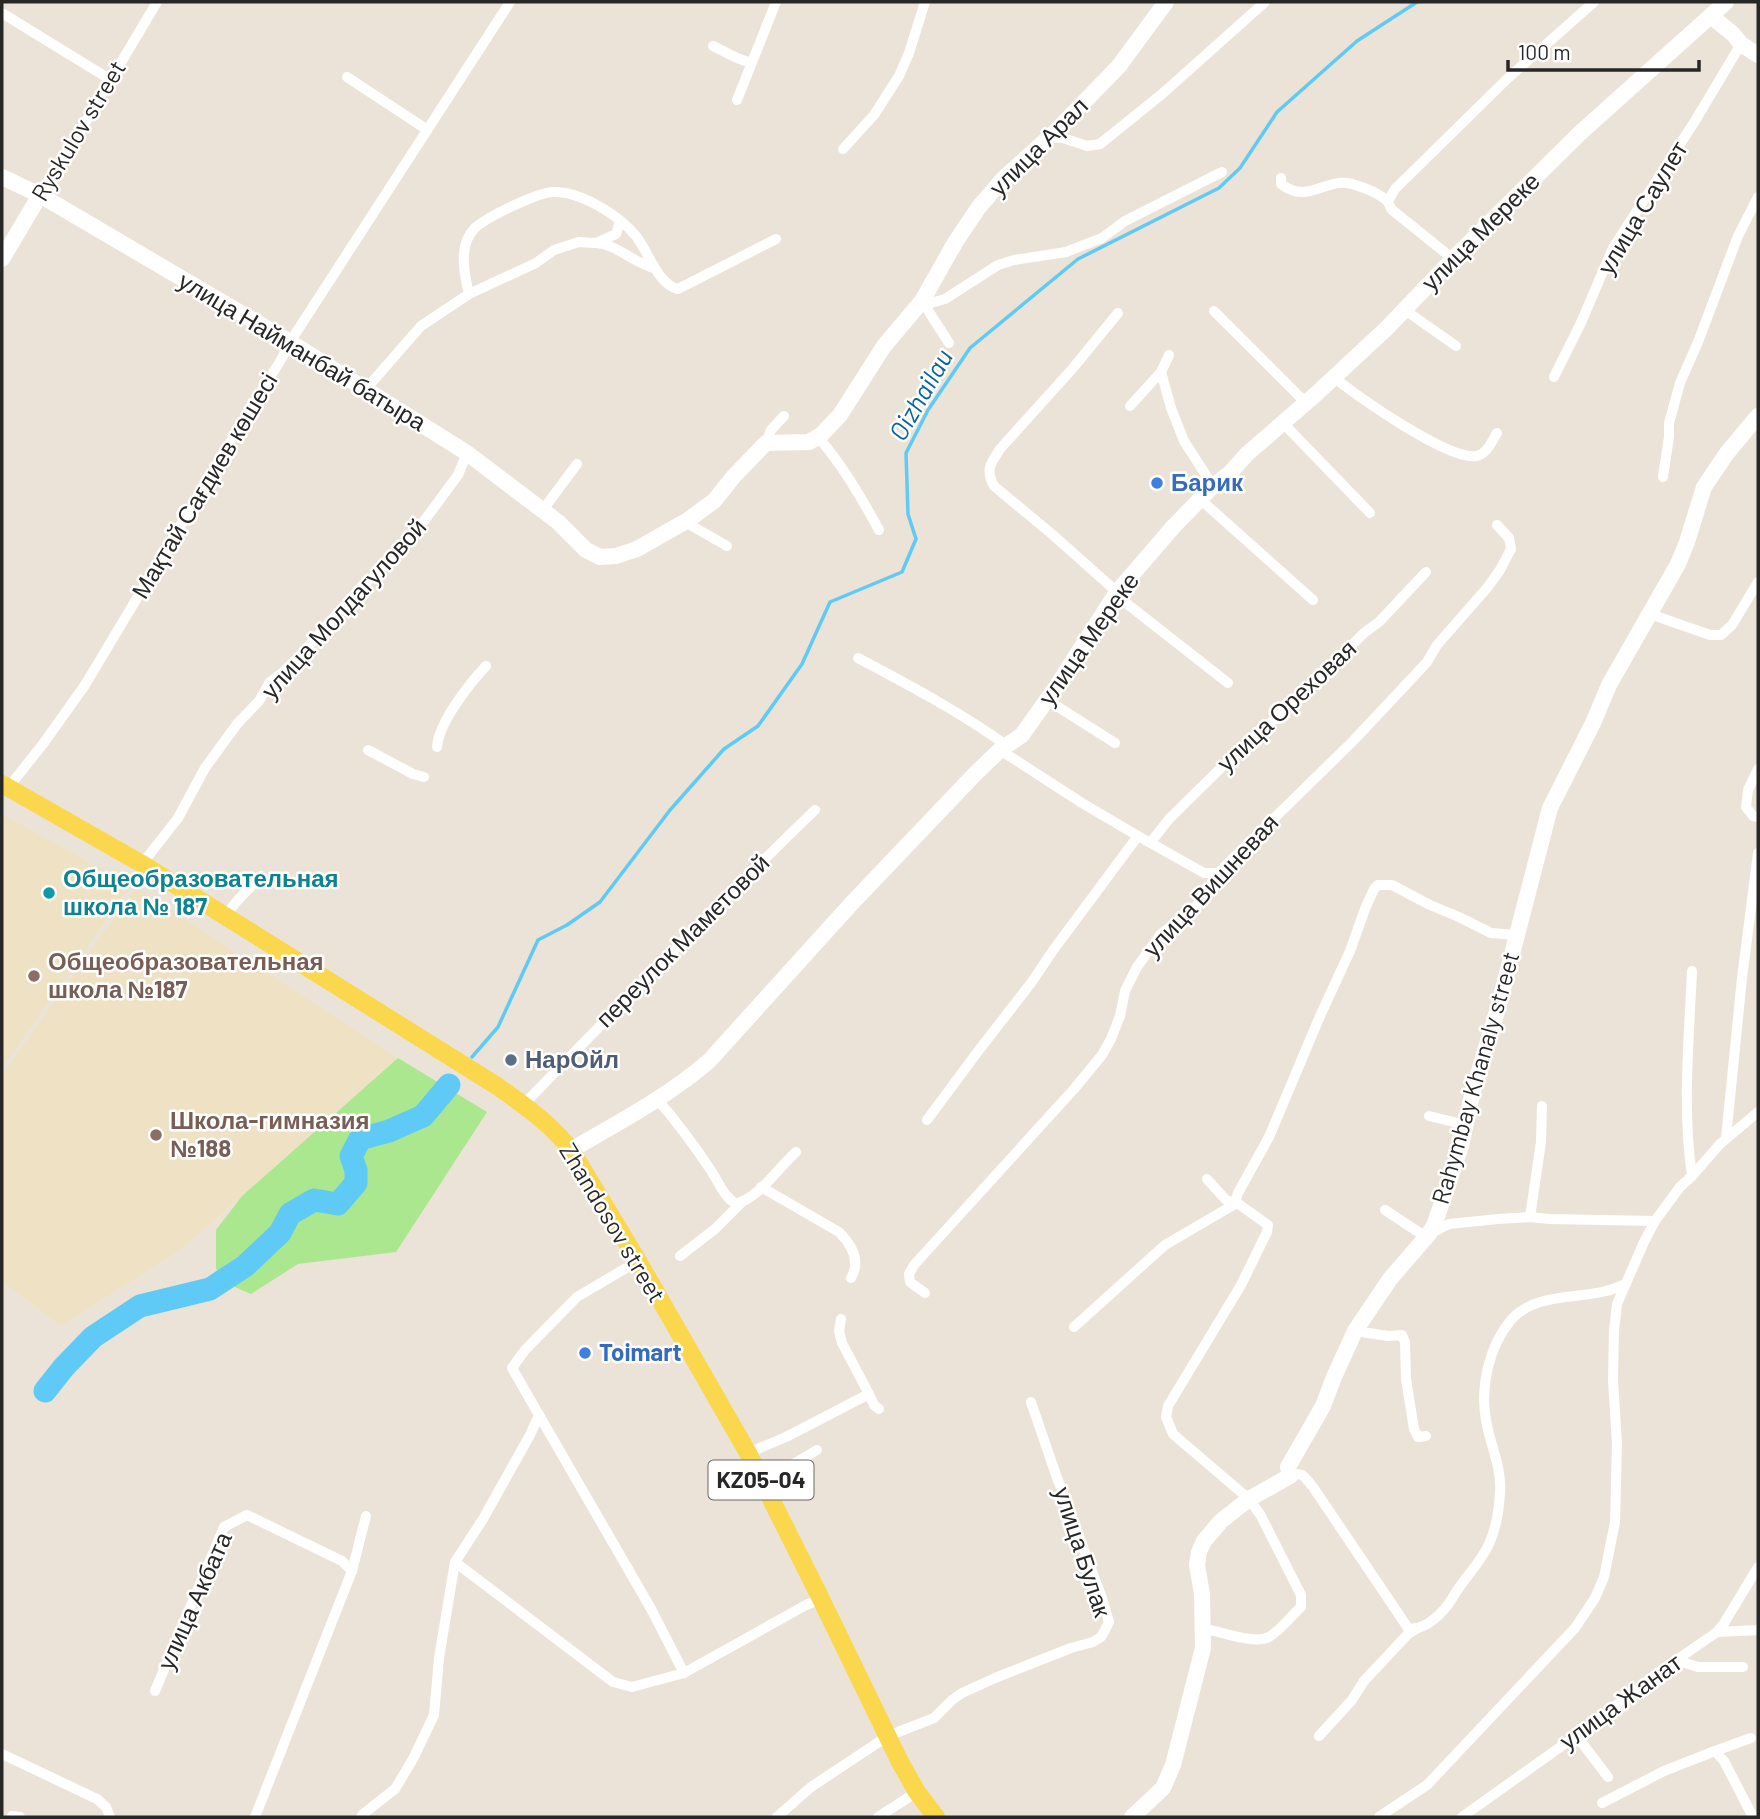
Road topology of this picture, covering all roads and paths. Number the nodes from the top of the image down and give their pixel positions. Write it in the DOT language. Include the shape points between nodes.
graph roads {
  1 [pos="157,2"];
  2 [pos="510,2"];
  3 [pos="776,2"];
  4 [pos="925,2"];
  5 [pos="1166,2"];
  6 [pos="1265,2"];
  7 [pos="1594,2"];
  8 [pos="1720,6"];
  9 [pos="2,13"];
  10 [pos="1741,44"];
  11 [pos="713,46"];
  12 [pos="1758,55"];
  13 [pos="751,62"];
  14 [pos="347,78"];
  15 [pos="111,80"];
  16 [pos="737,100"];
  17 [pos="426,129"];
  18 [pos="1050,137"];
  19 [pos="843,149"];
  20 [pos="1222,172"];
  21 [pos="2,177"];
  22 [pos="1282,178"];
  23 [pos="40,195"];
  24 [pos="1758,197"];
  25 [pos="1388,201"];
  26 [pos="620,221"];
  27 [pos="776,239"];
  28 [pos="596,243"];
  29 [pos="2,259"];
  30 [pos="1453,259"];
  31 [pos="654,268"];
  32 [pos="469,294"];
  33 [pos="922,301"];
  34 [pos="1405,310"];
  35 [pos="1214,311"];
  36 [pos="1118,313"];
  37 [pos="290,342"];
  38 [pos="949,343"];
  39 [pos="1457,346"];
  40 [pos="1169,355"];
  41 [pos="1161,372"];
  42 [pos="1554,377"];
  43 [pos="1335,378"];
  44 [pos="366,389"];
  45 [pos="1140,395"];
  46 [pos="1306,403"];
  47 [pos="1130,406"];
  48 [pos="1171,408"];
  49 [pos="784,416"];
  50 [pos="1758,416"];
  51 [pos="1283,423"];
  52 [pos="1497,433"];
  53 [pos="818,437"];
  54 [pos="766,443"];
  55 [pos="467,453"];
  56 [pos="578,464"];
  57 [pos="1663,477"];
  58 [pos="1213,486"];
  59 [pos="1200,500"];
  60 [pos="542,511"];
  61 [pos="1370,513"];
  62 [pos="685,522"];
  63 [pos="1497,525"];
  64 [pos="878,530"];
  65 [pos="727,546"];
  66 [pos="1426,572"];
  67 [pos="1758,582"];
  68 [pos="1117,592"];
  69 [pos="1313,600"];
  70 [pos="1650,614"];
  71 [pos="858,658"];
  72 [pos="486,666"];
  73 [pos="1228,683"];
  74 [pos="1047,701"];
  75 [pos="1115,743"];
  76 [pos="437,747"];
  77 [pos="1003,747"];
  78 [pos="368,750"];
  79 [pos="1758,769"];
  80 [pos="424,778"];
  81 [pos="5,786"];
  82 [pos="815,810"];
  83 [pos="1758,817"];
  84 [pos="1138,835"];
  85 [pos="1151,842"];
  86 [pos="1758,853"];
  87 [pos="142,864"];
  88 [pos="1218,873"];
  89 [pos="261,876"];
  90 [pos="225,916"];
  91 [pos="1517,935"];
  92 [pos="1692,971"];
  93 [pos="657,1099"];
  94 [pos="523,1105"];
  95 [pos="1542,1106"];
  96 [pos="1758,1112"];
  97 [pos="1429,1116"];
  98 [pos="927,1120"];
  99 [pos="1466,1125"];
  100 [pos="1726,1139"];
  101 [pos="571,1150"];
  102 [pos="796,1152"];
  103 [pos="1692,1176"];
  104 [pos="1208,1180"];
  105 [pos="761,1187"];
  106 [pos="1235,1204"];
  107 [pos="735,1205"];
  108 [pos="1385,1210"];
  109 [pos="1530,1217"];
  110 [pos="1656,1222"];
  111 [pos="1427,1236"];
  112 [pos="680,1256"];
  113 [pos="638,1261"];
  114 [pos="851,1278"];
  115 [pos="1626,1284"];
  116 [pos="925,1293"];
  117 [pos="841,1319"];
  118 [pos="1074,1327"];
  119 [pos="1355,1331"];
  120 [pos="869,1394"];
  121 [pos="1031,1402"];
  122 [pos="878,1409"];
  123 [pos="539,1415"];
  124 [pos="1426,1436"];
  125 [pos="817,1450"];
  126 [pos="748,1453"];
  127 [pos="1290,1476"];
  128 [pos="762,1482"];
  129 [pos="1249,1499"];
  130 [pos="366,1516"];
  131 [pos="455,1562"];
  132 [pos="1758,1567"];
  133 [pos="352,1571"];
  134 [pos="821,1599"];
  135 [pos="1204,1629"];
  136 [pos="1758,1629"];
  137 [pos="1409,1632"];
  138 [pos="1717,1632"];
  139 [pos="1228,1635"];
  140 [pos="1243,1647"];
  141 [pos="1676,1660"];
  142 [pos="1743,1667"];
  143 [pos="684,1673"];
  144 [pos="155,1691"];
  145 [pos="1576,1735"];
  146 [pos="888,1736"];
  147 [pos="1319,1736"];
  148 [pos="1752,1738"];
  149 [pos="1715,1751"];
  150 [pos="2,1754"];
  151 [pos="1608,1777"];
  152 [pos="917,1791"];
  153 [pos="1602,1803"];
  154 [pos="110,1817"];
  155 [pos="255,1817"];
  156 [pos="361,1817"];
  157 [pos="777,1817"];
  158 [pos="878,1817"];
  159 [pos="936,1817"];
  160 [pos="1132,1817"];
  161 [pos="1379,1817"];
  162 [pos="1462,1817"];
  163 [pos="1753,1817"];
  1 -- 15 [label="street, Ryskulov street"];
  2 -- 17 [label="street, Мақтай Сағдиев көшесі"];
  3 -- 13 [label="street"];
  4 -- 19 [label="street" via="905,66 874,115"];
  5 -- 18 [label="street, улица Арал" via="1119,66"];
  6 -- 18 [label="street" via="1100,144 1087,146"];
  7 -- 25 [label="street" via="1507,79"];
  8 -- 10 [label="street" via="1722,24"];
  8 -- 30 [label="street, улица Мереке" via="1578,134"];
  9 -- 15 [label="street"];
  10 -- 12 [label="street"];
  10 -- 42 [label="street, улица Саулет" via="1614,248"];
  11 -- 13 [label="street"];
  13 -- 16 [label="street"];
  14 -- 17 [label="street"];
  15 -- 23 [label="street, Ryskulov street"];
  17 -- 37 [label="street, Мақтай Сағдиев көшесі"];
  18 -- 33 [label="street, улица Арал" via="979,207"];
  20 -- 33 [label="street" via="1125,221 1102,238 1066,252 998,265 945,299"];
  21 -- 23 [label="street, улица Найманбай батыра"];
  22 -- 25 [label="street" via="1281,184 1296,192 1341,182"];
  23 -- 29 [label="street, Ryskulov street"];
  23 -- 37 [label="street, улица Найманбай батыра"];
  24 -- 57 [label="street" via="1738,236 1678,391"];
  25 -- 30 [label="street" via="1391,209"];
  26 -- 28 [label="street" via="616,234"];
  26 -- 31 [label="street" via="636,237"];
  26 -- 32 [label="street" via="590,201 553,192 509,209 476,227 467,240"];
  27 -- 31 [label="street" via="678,289"];
  28 -- 31 [label="street" via="605,243"];
  28 -- 32 [label="street" via="579,242 554,250"];
  30 -- 34 [label="street, улица Мереке"];
  32 -- 44 [label="street" via="421,326"];
  33 -- 38 [label="street"];
  33 -- 53 [label="street, улица Арал"];
  34 -- 39 [label="street"];
  34 -- 43 [label="street, улица Мереке"];
  35 -- 46 [label="street"];
  36 -- 68 [label="street" via="1000,449 989,470 994,486"];
  37 -- 44 [label="street, улица Найманбай батыра"];
  37 -- 81 [label="street, Мақтай Сағдиев көшесі" via="85,685 43,744"];
  40 -- 41 [label="street"];
  41 -- 45 [label="street"];
  41 -- 48 [label="street"];
  43 -- 46 [label="street, улица Мереке"];
  43 -- 52 [label="street" via="1371,405 1459,454 1475,456 1485,451"];
  44 -- 55 [label="street, улица Найманбай батыра"];
  45 -- 47 [label="street"];
  45 -- 48 [label="street" via="1150,389 1160,392"];
  46 -- 51 [label="street, улица Мереке"];
  48 -- 58 [label="street" via="1184,441"];
  49 -- 54 [label="street"];
  50 -- 70 [label="street, Rahymbay Khanaly street" via="1704,487 1678,564"];
  51 -- 58 [label="street, улица Мереке"];
  51 -- 61 [label="street"];
  53 -- 54 [label="street" via="809,442"];
  53 -- 64 [label="street" via="855,486"];
  54 -- 62 [label="street" via="714,501"];
  55 -- 60 [label="street, улица Найманбай батыра"];
  55 -- 87 [label="street, улица Молдагуловой" via="458,475 410,540 270,682 205,768 178,818"];
  56 -- 60 [label="street"];
  58 -- 59 [label="street, улица Мереке"];
  59 -- 68 [label="street, улица Мереке"];
  59 -- 69 [label="street"];
  60 -- 62 [label="street, улица Найманбай батыра" via="600,557 637,549"];
  62 -- 65 [label="street"];
  63 -- 88 [label="street, улица Вишневая" via="1509,538 1511,549 1487,588 1407,684"];
  66 -- 85 [label="street, улица Ореховая" via="1308,690 1226,763"];
  67 -- 70 [label="street" via="1721,635"];
  68 -- 73 [label="street"];
  68 -- 74 [label="street, улица Мереке"];
  70 -- 91 [label="street, Rahymbay Khanaly street" via="1609,685 1549,808"];
  71 -- 77 [label="street" via="985,730"];
  72 -- 76 [label="street" via="467,686 438,737"];
  74 -- 75 [label="street"];
  74 -- 77 [label="street, улица Мереке" via="1023,734"];
  77 -- 84 [label="street" via="1082,803"];
  77 -- 93 [label="street, улица Мереке" via="852,903 709,1061"];
  78 -- 80 [label="street"];
  79 -- 83 [label="street" via="1745,807"];
  81 -- 87 [label="main road, Zhandosov street / KZ05-04"];
  82 -- 94 [label="street, переулок Маметовой"];
  84 -- 85 [label="street"];
  84 -- 98 [label="street"];
  85 -- 88 [label="street" via="1204,873"];
  86 -- 100 [label="street"];
  87 -- 90 [label="main road, Zhandosov street / KZ05-04"];
  88 -- 116 [label="street, улица Вишневая" via="1195,908 1161,934 1137,967 1102,1055 914,1265 911,1282"];
  89 -- 90 [label="street"];
  90 -- 94 [label="main road, Zhandosov street / KZ05-04"];
  91 -- 99 [label="street, Rahymbay Khanaly street"];
  91 -- 106 [label="street" via="1491,933 1392,886 1378,885 1275,1124"];
  92 -- 103 [label="street" via="1686,1098"];
  93 -- 101 [label="street, улица Мереке"];
  93 -- 107 [label="street"];
  94 -- 101 [label="main road, Zhandosov street / KZ05-04"];
  95 -- 109 [label="street"];
  96 -- 100 [label="street"];
  97 -- 99 [label="street"];
  99 -- 111 [label="street, Rahymbay Khanaly street"];
  100 -- 103 [label="street"];
  101 -- 113 [label="main road, Zhandosov street / KZ05-04"];
  102 -- 105 [label="street"];
  103 -- 110 [label="street"];
  104 -- 106 [label="street"];
  105 -- 107 [label="street"];
  105 -- 114 [label="street" via="848,1241 855,1255"];
  106 -- 118 [label="street" via="1165,1245"];
  106 -- 129 [label="street" via="1264,1221 1268,1232 1168,1406 1166,1417 1173,1434"];
  107 -- 112 [label="street" via="715,1229"];
  108 -- 111 [label="street"];
  109 -- 110 [label="street"];
  109 -- 111 [label="street" via="1449,1224"];
  110 -- 115 [label="street"];
  111 -- 119 [label="street, Rahymbay Khanaly street" via="1390,1279"];
  113 -- 123 [label="street" via="577,1297 512,1368"];
  113 -- 126 [label="main road, Zhandosov street / KZ05-04"];
  115 -- 137 [label="street" via="1524,1309 1499,1337 1485,1386 1486,1420 1501,1480 1493,1535 1448,1606"];
  115 -- 161 [label="street" via="1617,1304 1614,1330 1615,1522 1606,1570 1595,1598 1575,1628 1427,1785"];
  117 -- 120 [label="street" via="842,1343"];
  119 -- 124 [label="street" via="1402,1335 1414,1429 1418,1437"];
  119 -- 127 [label="street, Rahymbay Khanaly street" via="1319,1416 1288,1468"];
  120 -- 122 [label="street"];
  120 -- 126 [label="street"];
  121 -- 146 [label="street, улица Булак" via="1109,1622 1093,1642 962,1693 934,1718"];
  123 -- 131 [label="street"];
  123 -- 143 [label="street"];
  125 -- 128 [label="street"];
  126 -- 128 [label="main road, Zhandosov street / KZ05-04"];
  127 -- 129 [label="street"];
  127 -- 137 [label="street" via="1302,1474 1313,1488"];
  128 -- 134 [label="main road, Zhandosov street / KZ05-04"];
  129 -- 135 [label="street" via="1221,1521 1199,1552"];
  129 -- 139 [label="street" via="1300,1595 1301,1607 1261,1640"];
  130 -- 133 [label="street"];
  131 -- 143 [label="street" via="613,1682 632,1687"];
  131 -- 156 [label="street" via="434,1715 395,1789"];
  132 -- 138 [label="street, улица Жанат"];
  133 -- 144 [label="street, улица Акбата" via="342,1561 247,1515 224,1527"];
  133 -- 155 [label="street"];
  134 -- 143 [label="street"];
  134 -- 146 [label="main road, Zhandosov street / KZ05-04"];
  135 -- 139 [label="street"];
  135 -- 160 [label="street" via="1172,1765 1163,1788"];
  136 -- 138 [label="street"];
  137 -- 147 [label="street"];
  138 -- 141 [label="street, улица Жанат"];
  139 -- 140 [label="street"];
  141 -- 142 [label="street" via="1698,1667"];
  141 -- 145 [label="street, улица Жанат"];
  145 -- 151 [label="street"];
  145 -- 162 [label="street, улица Жанат"];
  146 -- 152 [label="main road, Zhandosov street / KZ05-04"];
  146 -- 157 [label="street" via="811,1787"];
  148 -- 149 [label="street"];
  149 -- 153 [label="street"];
  149 -- 163 [label="street"];
  150 -- 154 [label="street" via="97,1800"];
  152 -- 158 [label="street"];
  152 -- 159 [label="main road, Zhandosov street / KZ05-04"];
}
